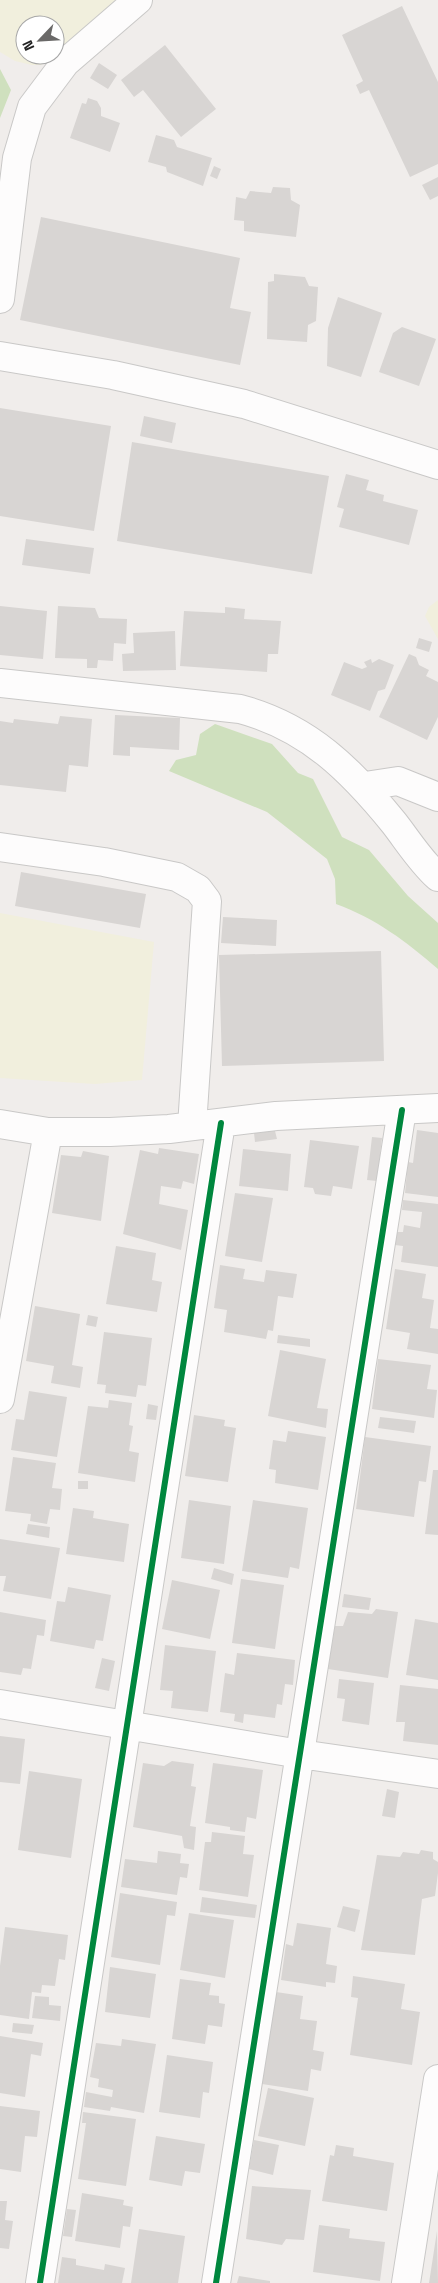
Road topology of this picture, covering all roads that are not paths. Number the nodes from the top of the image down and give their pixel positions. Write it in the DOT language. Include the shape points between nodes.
graph roads {
  1 [pos="138,0"];
  2 [pos="0,299"];
  3 [pos="0,356"];
  4 [pos="438,465"];
  5 [pos="0,683"];
  6 [pos="365,786"];
  7 [pos="438,797"];
  8 [pos="0,847"];
  9 [pos="438,877"];
  10 [pos="438,1108"];
  11 [pos="402,1110"];
  12 [pos="221,1123"];
  13 [pos="0,1124"];
  14 [pos="192,1126"];
  15 [pos="48,1132"];
  16 [pos="0,1399"];
  17 [pos="0,1704"];
  18 [pos="128,1726"];
  19 [pos="300,1754"];
  20 [pos="438,1774"];
  21 [pos="438,2079"];
  22 [pos="40,2283"];
  23 [pos="216,2283"];
  24 [pos="406,2283"];
  1 -- 2 [label="street" via="65,63 32,107 17,158"];
  3 -- 4 [label="street" via="113,375 244,404"];
  5 -- 6 [label="street" via="240,710 268,717 320,746"];
  6 -- 7 [label="street" via="398,781"];
  6 -- 9 [label="street"];
  8 -- 14 [label="street" via="104,862 177,877 198,889 206,901"];
  10 -- 11 [label="street"];
  11 -- 12 [label="street" via="276,1116"];
  11 -- 19 [label="street"];
  12 -- 14 [label="street"];
  12 -- 18 [label="street"];
  13 -- 15 [label="street"];
  14 -- 15 [label="street" via="110,1132"];
  15 -- 16 [label="street"];
  17 -- 18 [label="street"];
  18 -- 19 [label="street"];
  18 -- 22 [label="street"];
  19 -- 20 [label="street"];
  19 -- 23 [label="street"];
  21 -- 24 [label="street"];
}
